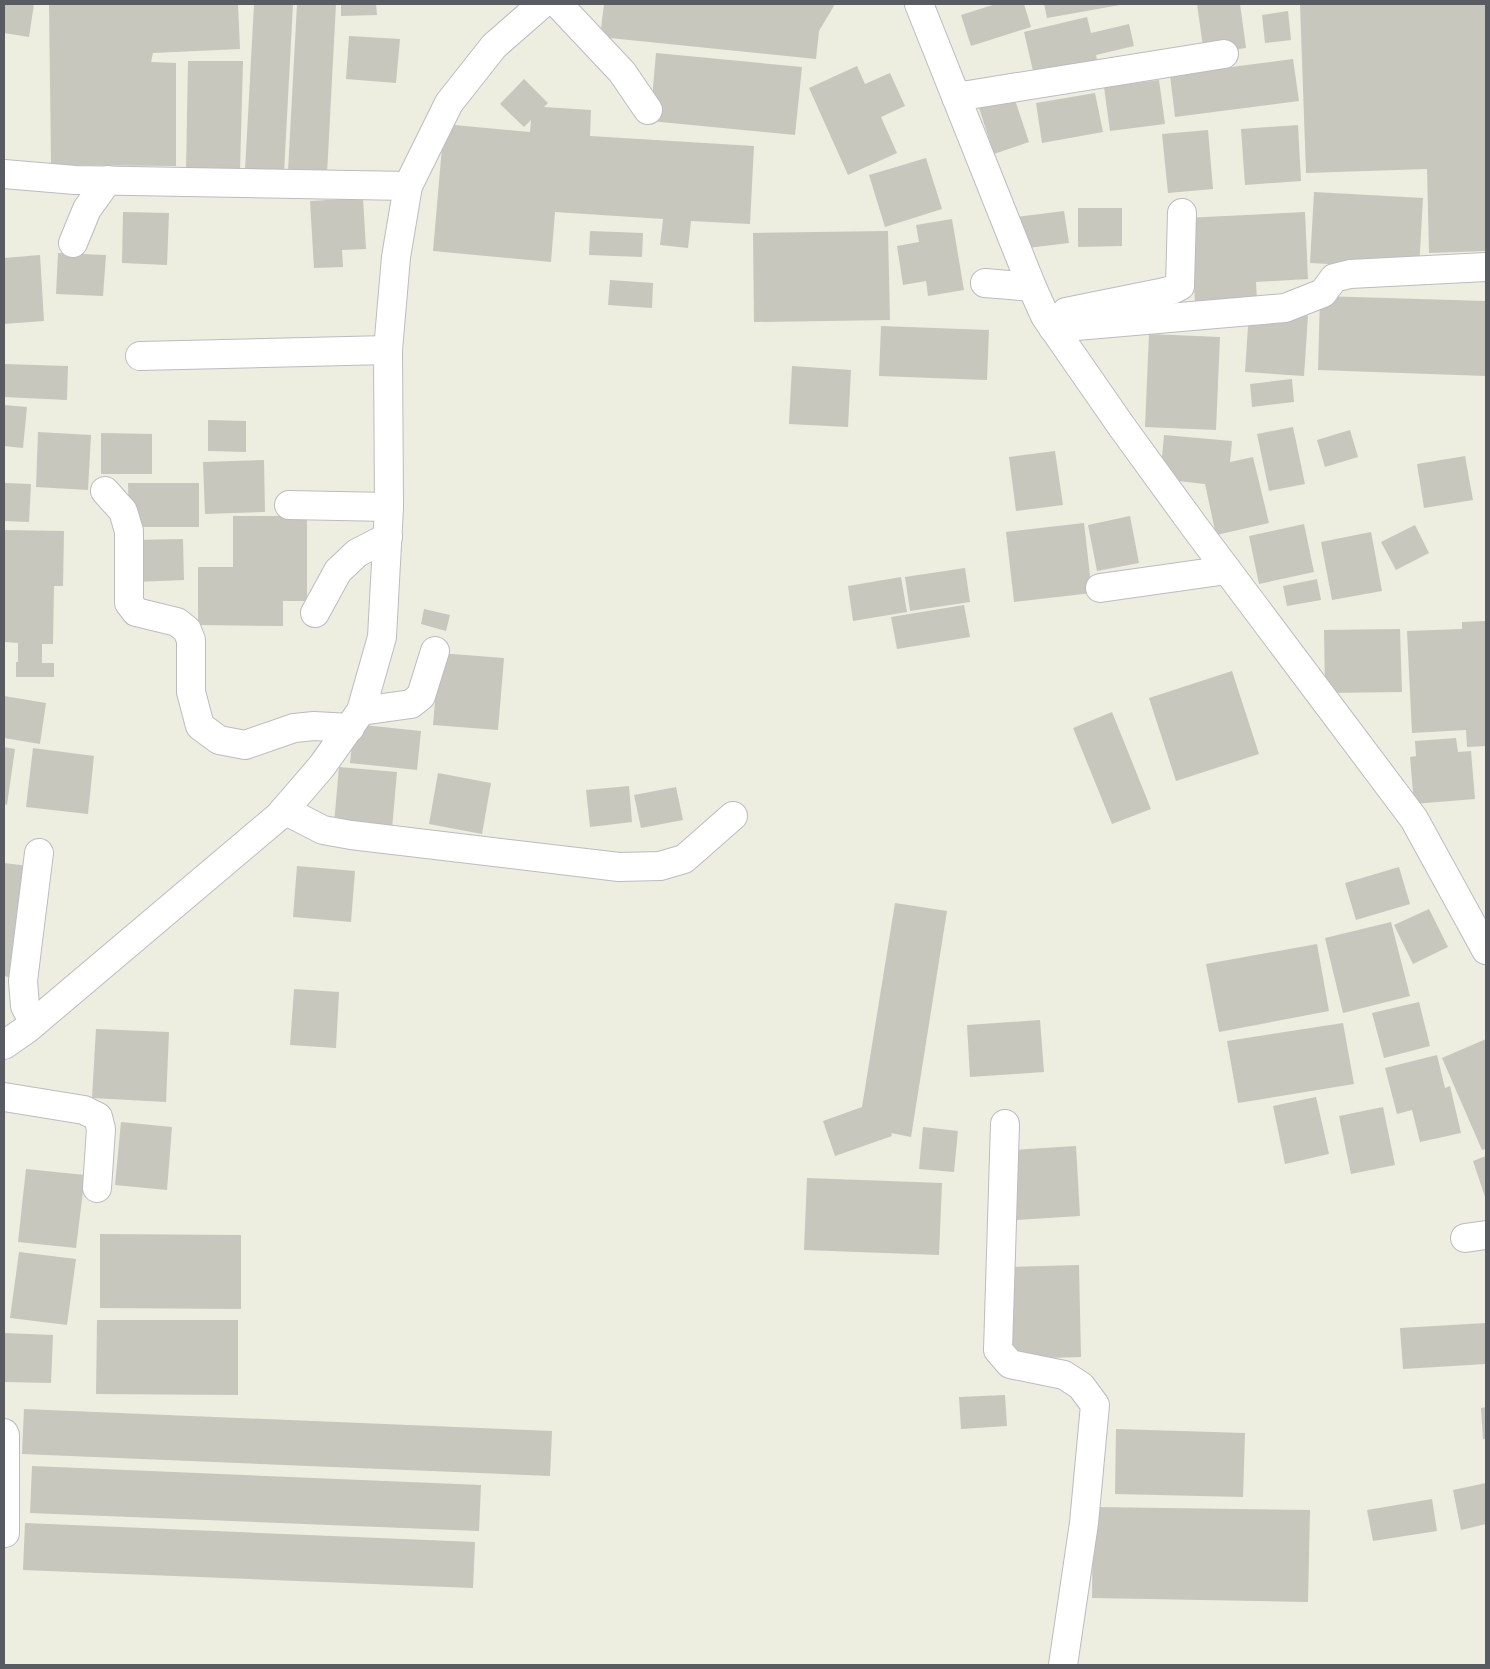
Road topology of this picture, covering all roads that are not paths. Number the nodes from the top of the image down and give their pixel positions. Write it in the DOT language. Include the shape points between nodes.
graph roads {
  1 [pos="542,4"];
  2 [pos="558,4"];
  3 [pos="919,4"];
  4 [pos="1224,54"];
  5 [pos="956,97"];
  6 [pos="648,110"];
  7 [pos="4,174"];
  8 [pos="108,180"];
  9 [pos="408,186"];
  10 [pos="1182,213"];
  11 [pos="73,243"];
  12 [pos="1486,267"];
  13 [pos="984,283"];
  14 [pos="1032,287"];
  15 [pos="1049,322"];
  16 [pos="388,350"];
  17 [pos="140,356"];
  18 [pos="105,491"];
  19 [pos="289,505"];
  20 [pos="389,507"];
  21 [pos="388,537"];
  22 [pos="1227,570"];
  23 [pos="1100,588"];
  24 [pos="315,613"];
  25 [pos="435,651"];
  26 [pos="355,719"];
  27 [pos="284,810"];
  28 [pos="733,816"];
  29 [pos="39,853"];
  30 [pos="1486,950"];
  31 [pos="14,982"];
  32 [pos="34,1022"];
  33 [pos="6,1040"];
  34 [pos="4,1097"];
  35 [pos="1005,1124"];
  36 [pos="97,1188"];
  37 [pos="4,1433"];
  38 [pos="5,1533"];
  39 [pos="1063,1665"];
  1 -- 9 [label="street" via="494,46 449,102"];
  2 -- 6 [label="street" via="622,72"];
  3 -- 5 [label="street"];
  4 -- 5 [label="street"];
  5 -- 14 [label="street"];
  7 -- 8 [label="street"];
  8 -- 9 [label="street"];
  8 -- 11 [label="street" via="87,209"];
  9 -- 16 [label="street" via="396,257"];
  10 -- 15 [label="street" via="1180,286"];
  12 -- 15 [label="street" via="1350,274 1334,278 1322,292 1285,308"];
  13 -- 14 [label="street"];
  14 -- 15 [label="street"];
  15 -- 22 [label="street"];
  16 -- 17 [label="street"];
  16 -- 20 [label="street"];
  18 -- 26 [label="street" via="123,512 129,531 129,603 136,612 177,622 191,640 191,692 200,726 219,740 245,745 294,728"];
  19 -- 20 [label="street"];
  20 -- 21 [label="street"];
  21 -- 24 [label="street" via="357,553 338,571"];
  21 -- 26 [label="street" via="382,638"];
  22 -- 23 [label="street"];
  22 -- 30 [label="street" via="1414,819"];
  25 -- 26 [label="street" via="421,696 411,704"];
  26 -- 27 [label="street" via="322,766"];
  27 -- 28 [label="street" via="323,830 351,835 619,867 660,866 684,859"];
  27 -- 32 [label="street"];
  29 -- 31 [label="street"];
  31 -- 32 [label="street"];
  32 -- 33 [label="street"];
  34 -- 36 [label="street" via="84,1110 98,1117 101,1129"];
  35 -- 39 [label="street" via="998,1350 1010,1364 1064,1375 1081,1386 1096,1405 1084,1523"];
  37 -- 38 [label="street"];
}
